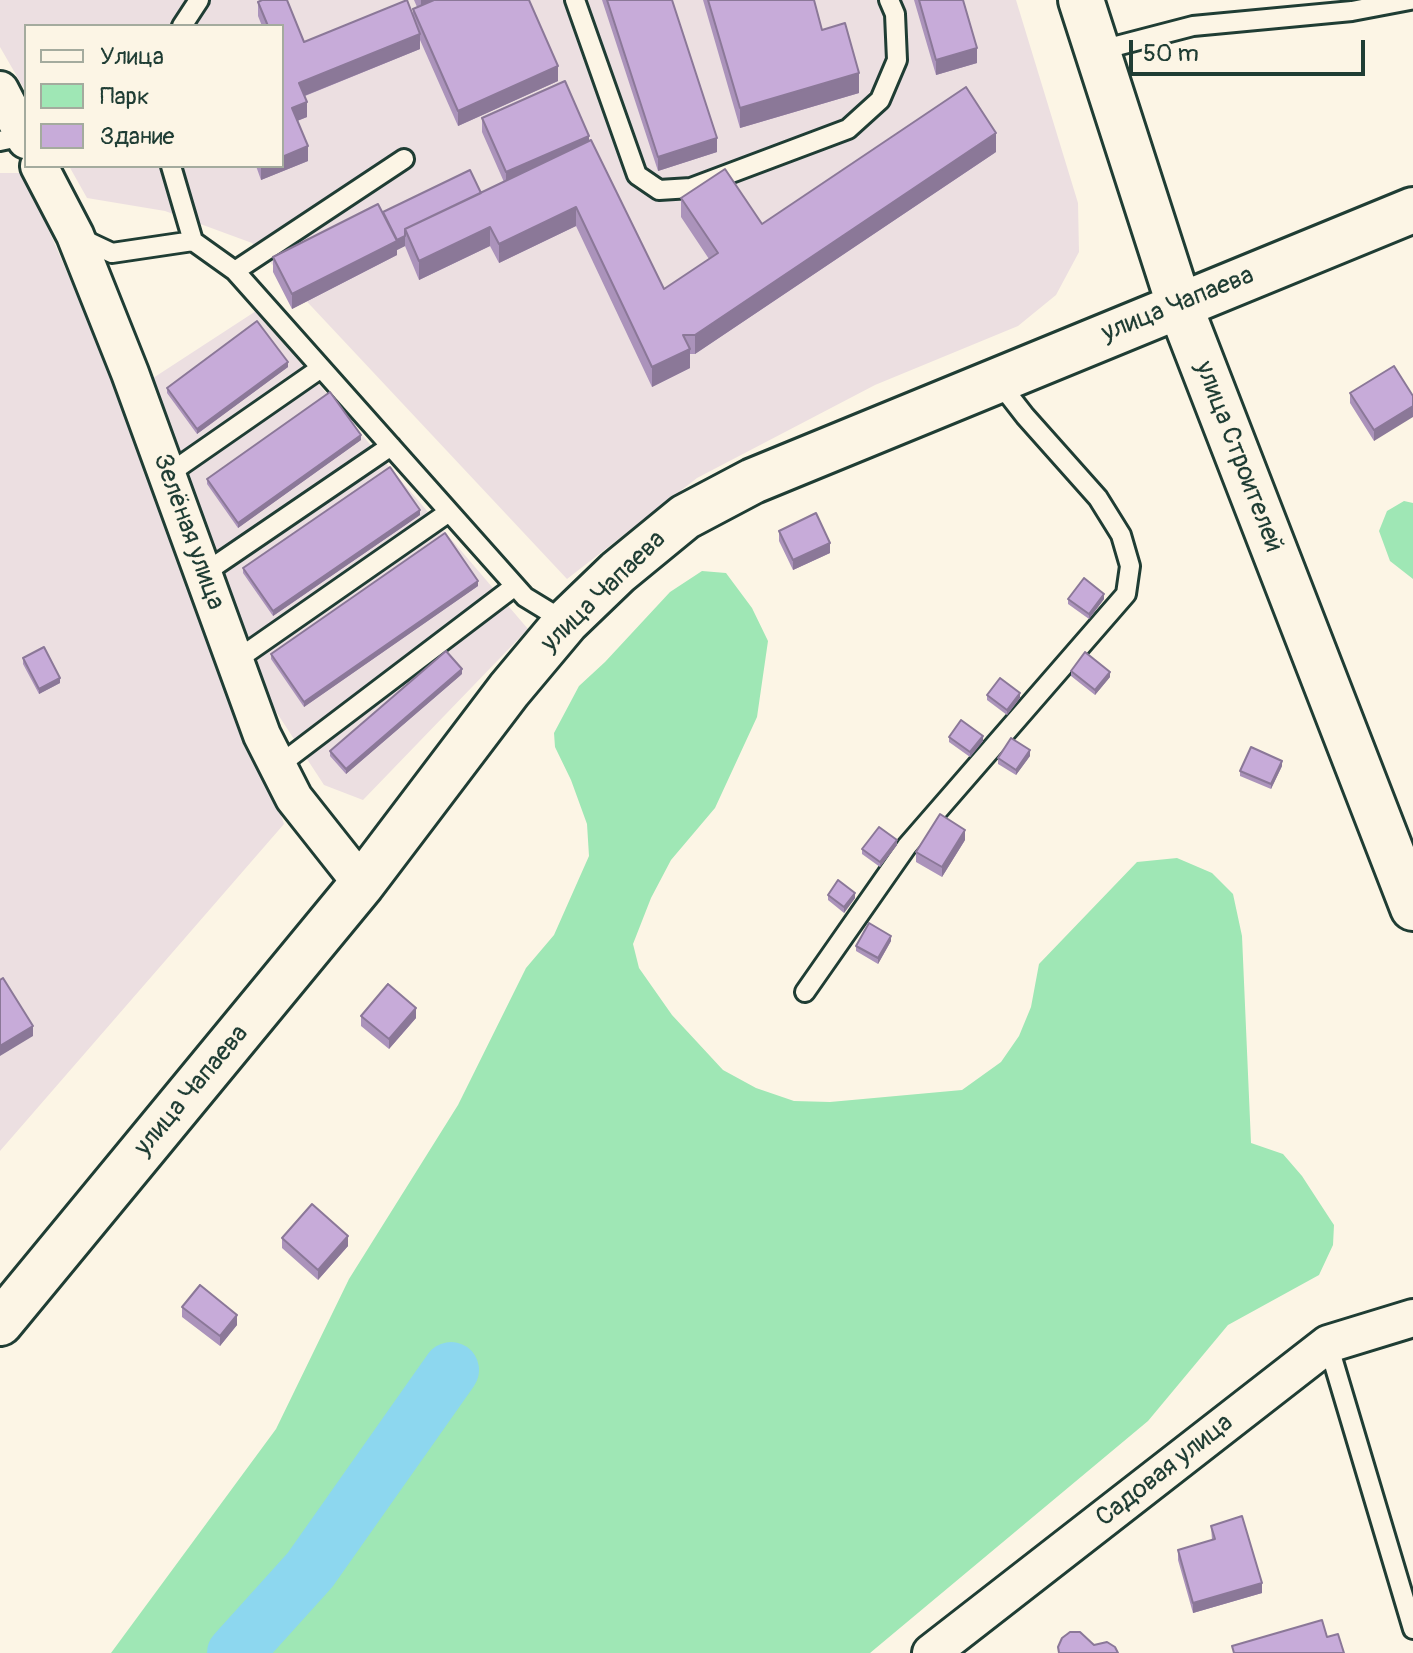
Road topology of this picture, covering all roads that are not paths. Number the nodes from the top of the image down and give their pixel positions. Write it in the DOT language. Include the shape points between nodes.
graph roads {
  1 [pos="199,0"];
  2 [pos="575,0"];
  3 [pos="889,0"];
  4 [pos="1081,0"];
  5 [pos="1410,0"];
  6 [pos="1307,8"];
  7 [pos="183,24"];
  8 [pos="1097,51"];
  9 [pos="0,90"];
  10 [pos="22,146"];
  11 [pos="404,159"];
  12 [pos="35,168"];
  13 [pos="172,168"];
  14 [pos="1413,210"];
  15 [pos="75,235"];
  16 [pos="193,241"];
  17 [pos="235,271"];
  18 [pos="1179,304"];
  19 [pos="321,368"];
  20 [pos="997,380"];
  21 [pos="391,446"];
  22 [pos="167,475"];
  23 [pos="449,512"];
  24 [pos="203,574"];
  25 [pos="515,586"];
  26 [pos="566,622"];
  27 [pos="235,661"];
  28 [pos="278,766"];
  29 [pos="362,884"];
  30 [pos="1413,908"];
  31 [pos="805,992"];
  32 [pos="1413,1318"];
  33 [pos="0,1323"];
  34 [pos="1328,1344"];
  35 [pos="1413,1629"];
  36 [pos="931,1653"];
  1 -- 7 [label="lane"];
  2 -- 3 [label="lane" via="637,175 659,190 691,188 848,129 880,100 897,60 895,14"];
  4 -- 8 [label="street, улица Строителей"];
  5 -- 6 [label="lane" via="1352,11"];
  6 -- 8 [label="lane" via="1193,26"];
  8 -- 18 [label="street, улица Строителей"];
  9 -- 10 [label="street, Зелёная улица"];
  11 -- 17 [label="lane"];
  12 -- 15 [label="street, Зелёная улица"];
  13 -- 16 [label="lane"];
  14 -- 18 [label="street, улица Чапаева"];
  15 -- 16 [label="lane" via="112,253"];
  15 -- 22 [label="street, Зелёная улица"];
  16 -- 17 [label="lane"];
  17 -- 19 [label="lane"];
  18 -- 20 [label="street, улица Чапаева"];
  18 -- 30 [label="street, улица Строителей"];
  19 -- 21 [label="lane"];
  19 -- 22 [label="lane"];
  20 -- 26 [label="street, улица Чапаева" via="753,481 685,517"];
  20 -- 31 [label="lane" via="1098,498 1121,535 1130,566 1126,594 907,846"];
  21 -- 23 [label="lane"];
  21 -- 24 [label="lane"];
  22 -- 24 [label="street, Зелёная улица"];
  23 -- 25 [label="lane"];
  23 -- 27 [label="lane"];
  24 -- 27 [label="street, Зелёная улица"];
  25 -- 26 [label="lane"];
  25 -- 28 [label="lane"];
  26 -- 29 [label="street, улица Чапаева"];
  27 -- 28 [label="street, Зелёная улица"];
  28 -- 29 [label="street, Зелёная улица" via="294,798"];
  29 -- 33 [label="street, улица Чапаева"];
  32 -- 34 [label="street, Садовая улица"];
  34 -- 35 [label="lane"];
  34 -- 36 [label="street, Садовая улица"];
}
